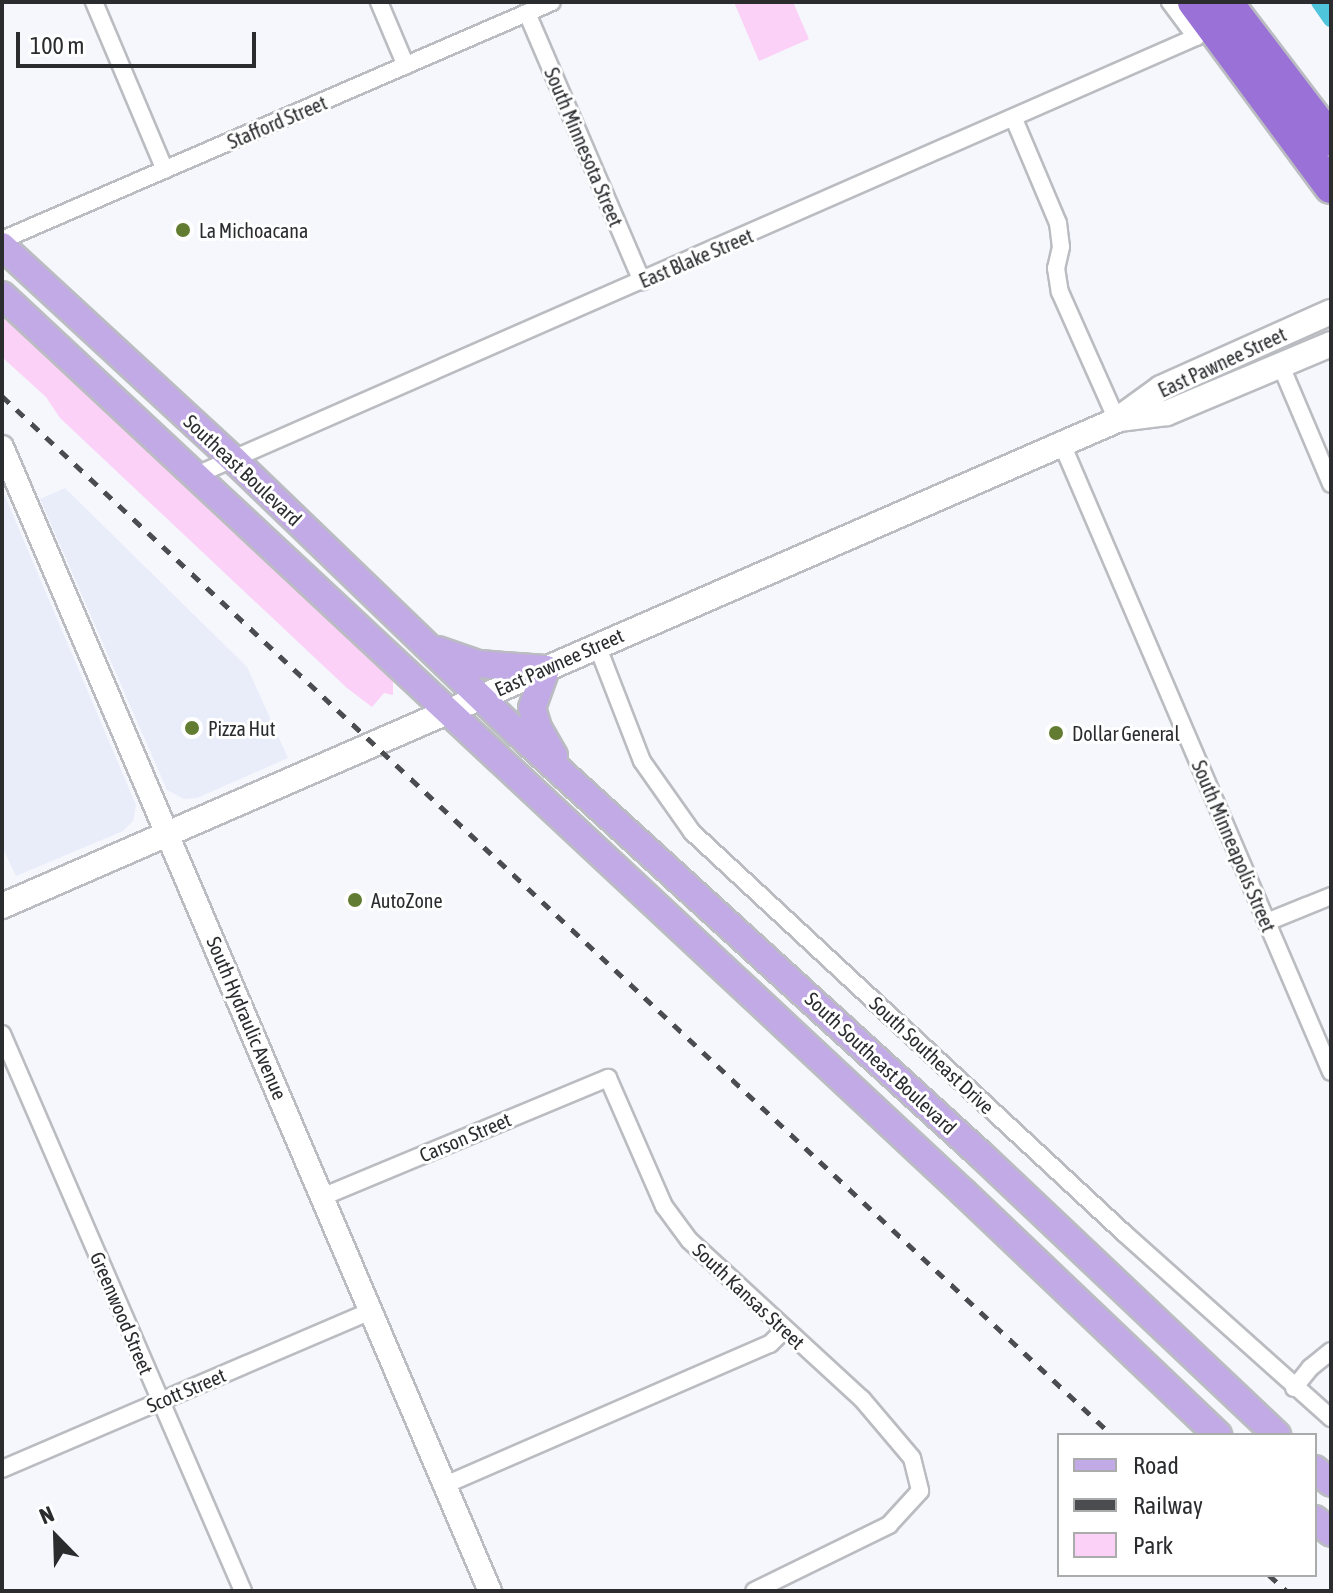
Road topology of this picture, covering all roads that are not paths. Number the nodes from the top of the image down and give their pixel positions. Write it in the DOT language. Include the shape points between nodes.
graph roads {
  1 [pos="94,2"];
  2 [pos="379,2"];
  3 [pos="552,2"];
  4 [pos="1170,2"];
  5 [pos="1194,2"];
  6 [pos="1226,2"];
  7 [pos="527,13"];
  8 [pos="406,66"];
  9 [pos="1014,119"];
  10 [pos="1331,140"];
  11 [pos="165,170"];
  12 [pos="1331,187"];
  13 [pos="2,240"];
  14 [pos="2,246"];
  15 [pos="642,281"];
  16 [pos="2,295"];
  17 [pos="1331,312"];
  18 [pos="1331,344"];
  19 [pos="1281,366"];
  20 [pos="1117,420"];
  21 [pos="1062,444"];
  22 [pos="2,447"];
  23 [pos="234,460"];
  24 [pos="194,476"];
  25 [pos="1331,484"];
  26 [pos="597,645"];
  27 [pos="427,646"];
  28 [pos="546,669"];
  29 [pos="480,697"];
  30 [pos="447,711"];
  31 [pos="566,776"];
  32 [pos="170,835"];
  33 [pos="1331,896"];
  34 [pos="2,906"];
  35 [pos="1267,922"];
  36 [pos="2,1034"];
  37 [pos="1331,1072"];
  38 [pos="608,1078"];
  39 [pos="322,1197"];
  40 [pos="371,1311"];
  41 [pos="784,1330"];
  42 [pos="1331,1351"];
  43 [pos="1294,1388"];
  44 [pos="160,1401"];
  45 [pos="1331,1418"];
  46 [pos="1216,1433"];
  47 [pos="1275,1433"];
  48 [pos="2,1469"];
  49 [pos="445,1485"];
  50 [pos="243,1591"];
  51 [pos="490,1591"];
  52 [pos="754,1591"];
  1 -- 11 [label="street"];
  2 -- 8 [label="street"];
  3 -- 7 [label="street, Stafford Street"];
  4 -- 9 [label="street, East Blake Street" via="1196,37"];
  5 -- 12 [label="highway"];
  6 -- 10 [label="highway"];
  7 -- 8 [label="street, Stafford Street"];
  7 -- 15 [label="street, South Minnesota Street"];
  8 -- 11 [label="street, Stafford Street"];
  9 -- 15 [label="street, East Blake Street"];
  9 -- 20 [label="street" via="1058,223 1060,292"];
  11 -- 13 [label="street, Stafford Street"];
  14 -- 23 [label="main road, Southeast Boulevard"];
  15 -- 23 [label="street, East Blake Street"];
  16 -- 24 [label="main road, Southeast Boulevard"];
  17 -- 20 [label="main road, East Pawnee Street" via="1161,388"];
  18 -- 19 [label="main road, East Pawnee Street"];
  19 -- 20 [label="main road, East Pawnee Street" via="1167,413"];
  19 -- 25 [label="street"];
  20 -- 21 [label="main road, East Pawnee Street"];
  21 -- 26 [label="main road, East Pawnee Street"];
  21 -- 35 [label="street, South Minneapolis Street"];
  22 -- 32 [label="street, South Hydraulic Avenue"];
  23 -- 24 [label="street, East Blake Street"];
  23 -- 27 [label="main road, Southeast Boulevard"];
  24 -- 30 [label="main road, Southeast Boulevard"];
  26 -- 28 [label="main road, East Pawnee Street"];
  26 -- 43 [label="street, South Southeast Drive" via="642,761 692,832"];
  27 -- 28 [label="main road" via="478,664"];
  27 -- 29 [label="main road, Southeast Boulevard"];
  28 -- 29 [label="main road, East Pawnee Street"];
  28 -- 31 [label="main road" via="532,708"];
  29 -- 30 [label="main road, East Pawnee Street"];
  29 -- 31 [label="main road, South Southeast Boulevard"];
  30 -- 32 [label="main road, East Pawnee Street"];
  30 -- 46 [label="main road, South Southeast Boulevard"];
  31 -- 47 [label="main road, South Southeast Boulevard" via="980,1154"];
  32 -- 34 [label="main road, East Pawnee Street"];
  32 -- 39 [label="street, South Hydraulic Avenue"];
  33 -- 35 [label="street"];
  35 -- 37 [label="street, South Minneapolis Street"];
  36 -- 44 [label="street, Greenwood Street"];
  38 -- 39 [label="street, Carson Street"];
  38 -- 41 [label="street, South Kansas Street" via="664,1206 689,1240"];
  39 -- 40 [label="street, South Hydraulic Avenue"];
  40 -- 44 [label="street, Scott Street"];
  40 -- 49 [label="street, South Hydraulic Avenue"];
  41 -- 49 [label="street" via="770,1344"];
  41 -- 52 [label="street, South Kansas Street" via="862,1399 912,1458 920,1491 889,1525"];
  42 -- 43 [label="street"];
  43 -- 45 [label="street, South Southeast Drive"];
  44 -- 48 [label="street, Scott Street"];
  44 -- 50 [label="street, Greenwood Street"];
  49 -- 51 [label="street, South Hydraulic Avenue"];
}
